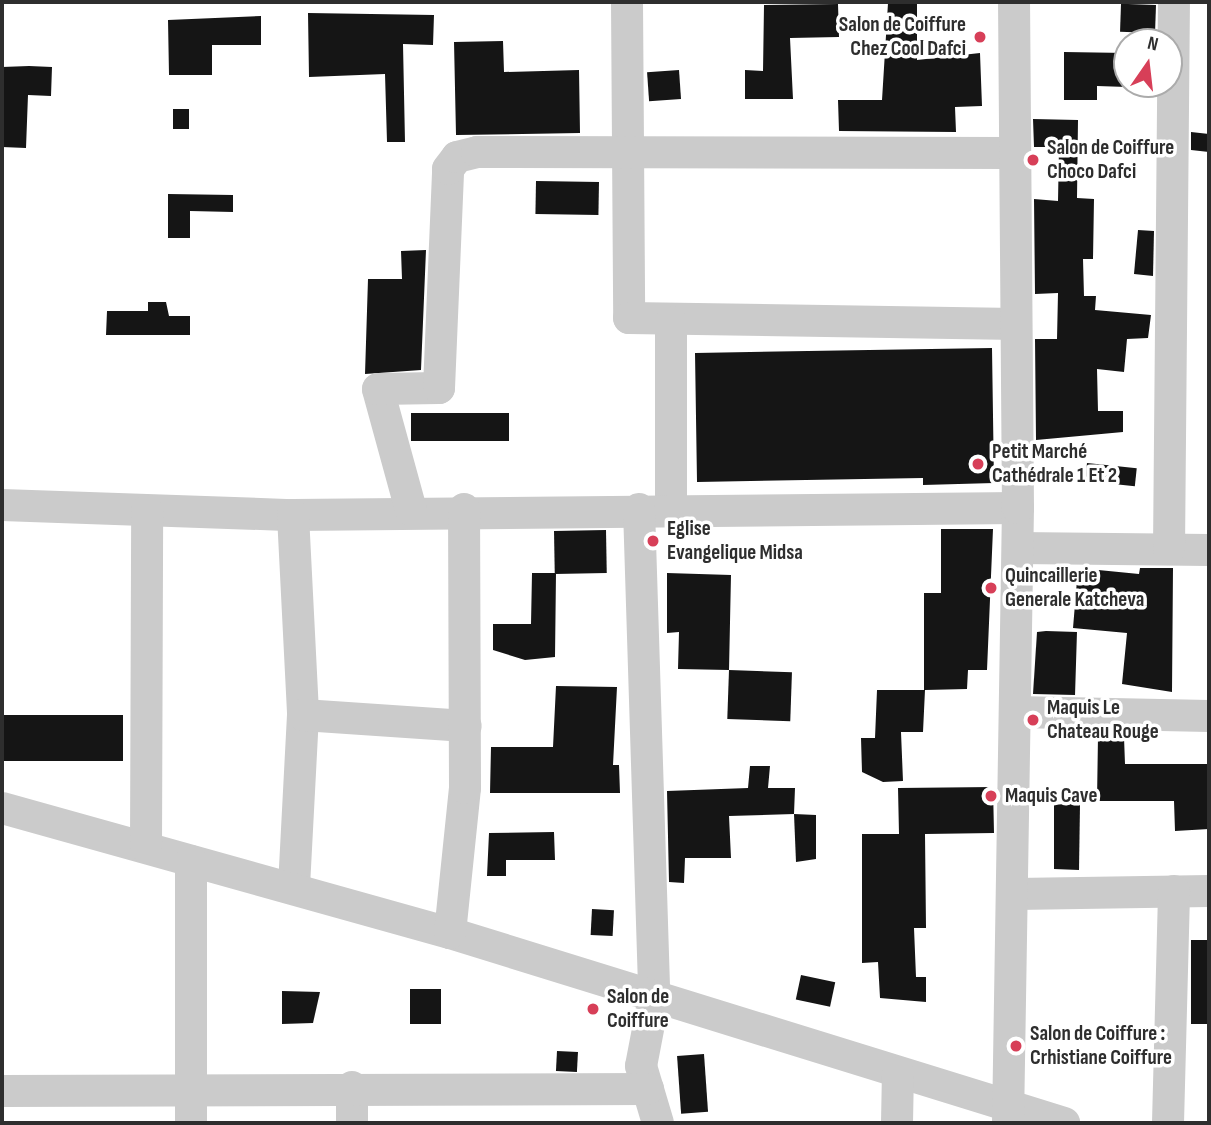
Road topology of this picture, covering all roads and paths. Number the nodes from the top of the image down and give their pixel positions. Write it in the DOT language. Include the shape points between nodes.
graph roads {
  1 [pos="627,2"];
  2 [pos="1014,2"];
  3 [pos="1174,2"];
  4 [pos="1014,153"];
  5 [pos="628,157"];
  6 [pos="671,322"];
  7 [pos="1016,324"];
  8 [pos="2,505"];
  9 [pos="1018,508"];
  10 [pos="464,509"];
  11 [pos="639,509"];
  12 [pos="671,509"];
  13 [pos="411,510"];
  14 [pos="147,511"];
  15 [pos="293,515"];
  16 [pos="1018,548"];
  17 [pos="1169,550"];
  18 [pos="1209,550"];
  19 [pos="1015,712"];
  20 [pos="303,715"];
  21 [pos="1209,716"];
  22 [pos="466,726"];
  23 [pos="2,808"];
  24 [pos="146,846"];
  25 [pos="191,861"];
  26 [pos="294,887"];
  27 [pos="1174,891"];
  28 [pos="1209,891"];
  29 [pos="1012,894"];
  30 [pos="450,933"];
  31 [pos="654,998"];
  32 [pos="898,1073"];
  33 [pos="191,1086"];
  34 [pos="352,1087"];
  35 [pos="648,1089"];
  36 [pos="2,1091"];
  37 [pos="1008,1115"];
  38 [pos="191,1123"];
  39 [pos="352,1123"];
  40 [pos="658,1123"];
  41 [pos="897,1123"];
  42 [pos="1064,1123"];
  43 [pos="1168,1123"];
  1 -- 5 [label="street"];
  2 -- 4 [label="street"];
  3 -- 17 [label="street"];
  4 -- 5 [label="street"];
  4 -- 7 [label="street"];
  5 -- 6 [label="street" via="629,318"];
  5 -- 13 [label="street" via="477,152 457,157 448,169 442,379 439,388 378,389"];
  6 -- 7 [label="street"];
  6 -- 12 [label="street"];
  7 -- 9 [label="street"];
  8 -- 14 [label="street"];
  9 -- 12 [label="street"];
  9 -- 16 [label="street"];
  10 -- 11 [label="street"];
  10 -- 13 [label="street"];
  10 -- 22 [label="street"];
  11 -- 12 [label="street"];
  11 -- 31 [label="street"];
  13 -- 15 [label="street"];
  14 -- 15 [label="street"];
  14 -- 24 [label="street"];
  15 -- 20 [label="street"];
  16 -- 17 [label="street"];
  16 -- 19 [label="street"];
  17 -- 18 [label="street"];
  19 -- 21 [label="street"];
  19 -- 29 [label="street"];
  20 -- 22 [label="street"];
  20 -- 26 [label="street"];
  22 -- 30 [label="street"];
  23 -- 24 [label="street"];
  24 -- 25 [label="street"];
  25 -- 26 [label="street"];
  25 -- 33 [label="street"];
  26 -- 30 [label="street"];
  27 -- 28 [label="street"];
  27 -- 29 [label="street"];
  27 -- 43 [label="street"];
  29 -- 37 [label="street"];
  30 -- 31 [label="street"];
  31 -- 32 [label="street"];
  31 -- 35 [label="street" via="641,1066"];
  32 -- 37 [label="street"];
  32 -- 41 [label="street"];
  33 -- 34 [label="street"];
  33 -- 36 [label="street"];
  33 -- 38 [label="street"];
  34 -- 35 [label="street"];
  34 -- 39 [label="street"];
  35 -- 40 [label="street"];
  37 -- 42 [label="street"];
}
